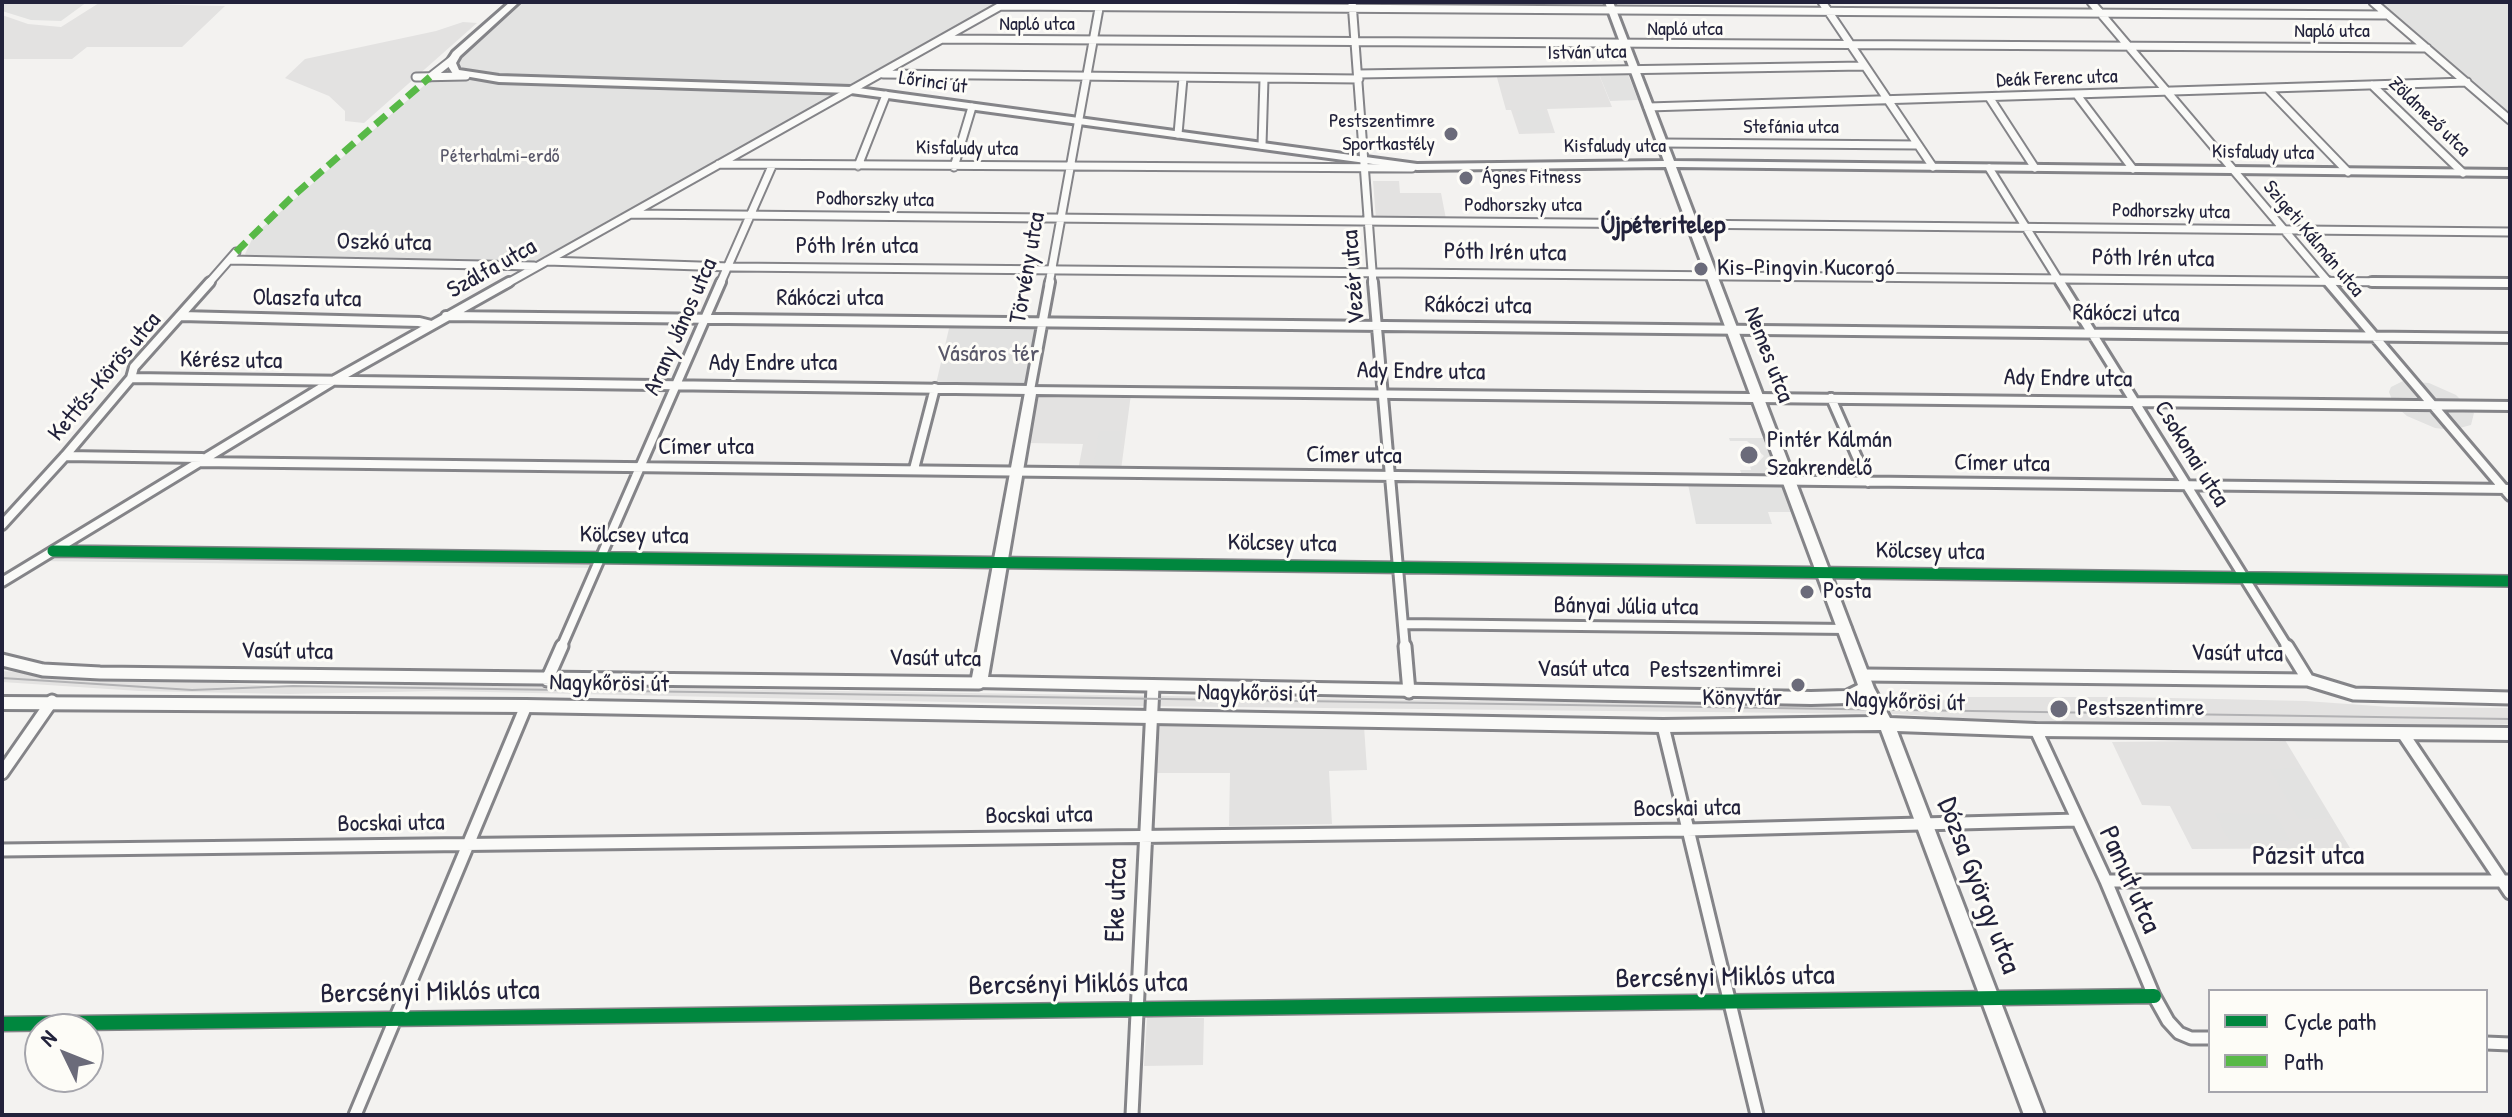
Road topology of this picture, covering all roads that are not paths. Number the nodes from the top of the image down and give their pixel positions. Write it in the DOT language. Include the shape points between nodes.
graph roads {
  1 [pos="515,2"];
  2 [pos="1007,2"];
  3 [pos="1822,2"];
  4 [pos="2091,2"];
  5 [pos="2373,2"];
  6 [pos="1099,5"];
  7 [pos="1000,6"];
  8 [pos="1352,6"];
  9 [pos="1610,6"];
  10 [pos="1829,12"];
  11 [pos="2100,13"];
  12 [pos="2388,15"];
  13 [pos="942,39"];
  14 [pos="1092,41"];
  15 [pos="1354,43"];
  16 [pos="1625,45"];
  17 [pos="1851,46"];
  18 [pos="2130,48"];
  19 [pos="2427,48"];
  20 [pos="453,59"];
  21 [pos="1864,66"];
  22 [pos="1633,68"];
  23 [pos="880,74"];
  24 [pos="466,76"];
  25 [pos="416,77"];
  26 [pos="430,77"];
  27 [pos="1359,77"];
  28 [pos="1086,78"];
  29 [pos="1183,78"];
  30 [pos="1264,79"];
  31 [pos="2467,82"];
  32 [pos="2372,85"];
  33 [pos="2268,89"];
  34 [pos="851,90"];
  35 [pos="2168,92"];
  36 [pos="886,95"];
  37 [pos="2077,95"];
  38 [pos="1989,97"];
  39 [pos="1889,100"];
  40 [pos="972,107"];
  41 [pos="1648,107"];
  42 [pos="2510,120"];
  43 [pos="1079,121"];
  44 [pos="1178,134"];
  45 [pos="1662,143"];
  46 [pos="1262,145"];
  47 [pos="1918,145"];
  48 [pos="719,164"];
  49 [pos="1365,164"];
  50 [pos="1671,165"];
  51 [pos="772,166"];
  52 [pos="858,166"];
  53 [pos="954,167"];
  54 [pos="1417,167"];
  55 [pos="1933,167"];
  56 [pos="1068,168"];
  57 [pos="1989,168"];
  58 [pos="2035,168"];
  59 [pos="2133,169"];
  60 [pos="2236,171"];
  61 [pos="2348,172"];
  62 [pos="2463,173"];
  63 [pos="2510,173"];
  64 [pos="631,214"];
  65 [pos="751,215"];
  66 [pos="1059,218"];
  67 [pos="1369,221"];
  68 [pos="1694,224"];
  69 [pos="2026,227"];
  70 [pos="2283,230"];
  71 [pos="2510,232"];
  72 [pos="236,252"];
  73 [pos="230,260"];
  74 [pos="547,261"];
  75 [pos="537,267"];
  76 [pos="730,267"];
  77 [pos="1051,268"];
  78 [pos="1374,271"];
  79 [pos="1711,275"];
  80 [pos="2058,278"];
  81 [pos="2327,281"];
  82 [pos="2510,283"];
  83 [pos="181,316"];
  84 [pos="446,316"];
  85 [pos="704,319"];
  86 [pos="1041,322"];
  87 [pos="431,325"];
  88 [pos="1378,325"];
  89 [pos="1733,330"];
  90 [pos="2092,334"];
  91 [pos="2373,336"];
  92 [pos="2510,338"];
  93 [pos="131,378"];
  94 [pos="331,382"];
  95 [pos="676,386"];
  96 [pos="935,388"];
  97 [pos="1030,390"];
  98 [pos="1382,393"];
  99 [pos="1757,398"];
  100 [pos="1831,398"];
  101 [pos="2134,402"];
  102 [pos="2430,405"];
  103 [pos="2510,406"];
  104 [pos="65,456"];
  105 [pos="200,460"];
  106 [pos="640,467"];
  107 [pos="914,469"];
  108 [pos="1017,472"];
  109 [pos="1388,476"];
  110 [pos="1791,481"];
  111 [pos="1868,482"];
  112 [pos="2188,486"];
  113 [pos="2508,491"];
  114 [pos="2,525"];
  115 [pos="53,551"];
  116 [pos="601,557"];
  117 [pos="999,562"];
  118 [pos="1398,567"];
  119 [pos="1827,573"];
  120 [pos="2246,577"];
  121 [pos="2510,581"];
  122 [pos="2,582"];
  123 [pos="1403,624"];
  124 [pos="1847,629"];
  125 [pos="2,660"];
  126 [pos="547,680"];
  127 [pos="2308,680"];
  128 [pos="1866,682"];
  129 [pos="979,683"];
  130 [pos="1153,687"];
  131 [pos="1409,692"];
  132 [pos="2510,698"];
  133 [pos="52,701"];
  134 [pos="2,703"];
  135 [pos="526,706"];
  136 [pos="1151,716"];
  137 [pos="1884,723"];
  138 [pos="1663,726"];
  139 [pos="2036,730"];
  140 [pos="2510,734"];
  141 [pos="2404,735"];
  142 [pos="2,773"];
  143 [pos="2077,820"];
  144 [pos="1923,824"];
  145 [pos="1687,830"];
  146 [pos="1143,835"];
  147 [pos="470,842"];
  148 [pos="2,850"];
  149 [pos="2106,881"];
  150 [pos="2506,881"];
  151 [pos="2510,893"];
  152 [pos="2154,996"];
  153 [pos="1990,998"];
  154 [pos="1730,1002"];
  155 [pos="1138,1008"];
  156 [pos="394,1017"];
  157 [pos="2,1024"];
  158 [pos="2208,1038"];
  159 [pos="2488,1043"];
  160 [pos="2510,1044"];
  161 [pos="355,1115"];
  162 [pos="1132,1115"];
  163 [pos="1757,1115"];
  164 [pos="2034,1115"];
  1 -- 20 [label="street"];
  2 -- 7 [label="street, Szálfa utca"];
  3 -- 10 [label="street"];
  4 -- 11 [label="street, Szigeti Kálmán utca"];
  5 -- 12 [label="street"];
  6 -- 7 [label="street"];
  6 -- 8 [label="street"];
  6 -- 14 [label="street, Törvény utca"];
  7 -- 13 [label="street, Szálfa utca"];
  8 -- 9 [label="street"];
  8 -- 15 [label="street, Vezér utca"];
  9 -- 10 [label="street"];
  9 -- 16 [label="street, Nemes utca"];
  10 -- 11 [label="street"];
  10 -- 17 [label="street"];
  11 -- 12 [label="street"];
  11 -- 18 [label="street, Szigeti Kálmán utca"];
  12 -- 19 [label="street"];
  13 -- 14 [label="street, Napló utca"];
  13 -- 23 [label="street, Szálfa utca"];
  14 -- 15 [label="street, Napló utca"];
  14 -- 28 [label="street, Törvény utca"];
  15 -- 16 [label="street, Napló utca"];
  15 -- 27 [label="street, Vezér utca"];
  16 -- 17 [label="street, Napló utca"];
  16 -- 22 [label="street, Nemes utca"];
  17 -- 18 [label="street, Napló utca"];
  17 -- 21 [label="street"];
  18 -- 19 [label="street, Napló utca"];
  18 -- 35 [label="street, Szigeti Kálmán utca"];
  19 -- 31 [label="street"];
  20 -- 24 [label="street" via="454,69"];
  20 -- 26 [label="street"];
  21 -- 22 [label="street, István utca"];
  21 -- 39 [label="street"];
  22 -- 27 [label="street, István utca"];
  22 -- 41 [label="street, Nemes utca"];
  23 -- 28 [label="street, István utca"];
  23 -- 34 [label="street, Szálfa utca"];
  24 -- 26 [label="street"];
  24 -- 34 [label="street, Lőrinci út"];
  25 -- 26 [label="street"];
  27 -- 30 [label="street, István utca"];
  27 -- 49 [label="street, Vezér utca"];
  28 -- 29 [label="street, István utca"];
  28 -- 43 [label="street, Törvény utca"];
  29 -- 30 [label="street, István utca"];
  29 -- 44 [label="street"];
  30 -- 46 [label="street"];
  31 -- 32 [label="street, Deák Ferenc utca"];
  31 -- 42 [label="street"];
  32 -- 33 [label="street, Deák Ferenc utca"];
  32 -- 62 [label="street, Zöldmező utca"];
  33 -- 35 [label="street, Deák Ferenc utca"];
  33 -- 61 [label="street"];
  34 -- 36 [label="street, Lőrinci út"];
  34 -- 48 [label="street, Szálfa utca"];
  35 -- 37 [label="street, Deák Ferenc utca"];
  35 -- 60 [label="street, Szigeti Kálmán utca"];
  36 -- 40 [label="street, Lőrinci út"];
  36 -- 52 [label="street"];
  37 -- 38 [label="street, Deák Ferenc utca"];
  37 -- 59 [label="street"];
  38 -- 39 [label="street, Deák Ferenc utca"];
  38 -- 58 [label="street"];
  39 -- 41 [label="street, Deák Ferenc utca"];
  39 -- 47 [label="street"];
  40 -- 43 [label="street, Lőrinci út"];
  40 -- 53 [label="street"];
  41 -- 45 [label="street, Nemes utca"];
  43 -- 44 [label="street, Lőrinci út"];
  43 -- 56 [label="street, Törvény utca"];
  44 -- 46 [label="street, Lőrinci út"];
  45 -- 47 [label="street, Stefánia utca"];
  45 -- 50 [label="street, Nemes utca"];
  46 -- 49 [label="street, Lőrinci út"];
  47 -- 55 [label="street"];
  48 -- 51 [label="street, Kisfaludy utca"];
  48 -- 64 [label="street, Szálfa utca"];
  49 -- 54 [label="street, Lőrinci út"];
  49 -- 56 [label="street, Kisfaludy utca"];
  49 -- 67 [label="street, Vezér utca"];
  50 -- 54 [label="street, Kisfaludy utca"];
  50 -- 55 [label="street, Kisfaludy utca"];
  50 -- 68 [label="street, Nemes utca"];
  51 -- 52 [label="street, Kisfaludy utca"];
  51 -- 65 [label="street, Arany János utca"];
  52 -- 53 [label="street, Kisfaludy utca"];
  53 -- 56 [label="street, Kisfaludy utca"];
  55 -- 57 [label="street, Kisfaludy utca"];
  56 -- 66 [label="street, Törvény utca"];
  57 -- 58 [label="street, Kisfaludy utca"];
  57 -- 69 [label="street, Csokonai utca"];
  58 -- 59 [label="street, Kisfaludy utca"];
  59 -- 60 [label="street, Kisfaludy utca"];
  60 -- 61 [label="street, Kisfaludy utca"];
  60 -- 70 [label="street, Szigeti Kálmán utca"];
  61 -- 62 [label="street, Kisfaludy utca"];
  62 -- 63 [label="street, Kisfaludy utca"];
  64 -- 65 [label="street, Podhorszky utca"];
  64 -- 74 [label="street, Szálfa utca"];
  65 -- 66 [label="street, Podhorszky utca"];
  65 -- 76 [label="street, Arany János utca"];
  66 -- 67 [label="street, Podhorszky utca"];
  66 -- 77 [label="street, Törvény utca"];
  67 -- 68 [label="street, Podhorszky utca"];
  67 -- 78 [label="street, Vezér utca"];
  68 -- 69 [label="street, Podhorszky utca"];
  68 -- 79 [label="street, Nemes utca"];
  69 -- 70 [label="street, Podhorszky utca"];
  69 -- 80 [label="street, Csokonai utca"];
  70 -- 71 [label="street, Podhorszky utca"];
  70 -- 81 [label="street, Szigeti Kálmán utca"];
  72 -- 73 [label="street, Kettős-Körös utca"];
  73 -- 75 [label="street, Oszkó utca"];
  73 -- 83 [label="street, Kettős-Körös utca"];
  74 -- 75 [label="street, Szálfa utca"];
  74 -- 76 [label="street, Póth Irén utca"];
  75 -- 84 [label="street, Szálfa utca"];
  76 -- 77 [label="street, Póth Irén utca"];
  76 -- 85 [label="street, Arany János utca"];
  77 -- 78 [label="street, Póth Irén utca"];
  77 -- 86 [label="street, Törvény utca"];
  78 -- 79 [label="street, Póth Irén utca"];
  78 -- 88 [label="street, Vezér utca"];
  79 -- 80 [label="street, Póth Irén utca"];
  79 -- 89 [label="street, Nemes utca"];
  80 -- 81 [label="street, Póth Irén utca"];
  80 -- 90 [label="street, Csokonai utca"];
  81 -- 82 [label="street, Póth Irén utca"];
  81 -- 91 [label="street, Szigeti Kálmán utca"];
  83 -- 87 [label="street, Olaszfa utca"];
  83 -- 93 [label="street, Kettős-Körös utca" via="134,367"];
  84 -- 85 [label="street, Rákóczi utca"];
  84 -- 87 [label="street, Szálfa utca"];
  85 -- 86 [label="street, Rákóczi utca"];
  85 -- 95 [label="street, Arany János utca"];
  86 -- 88 [label="street, Rákóczi utca"];
  86 -- 97 [label="street, Törvény utca"];
  87 -- 94 [label="street, Szálfa utca"];
  88 -- 89 [label="street, Rákóczi utca"];
  88 -- 98 [label="street, Vezér utca"];
  89 -- 90 [label="street, Rákóczi utca"];
  89 -- 99 [label="street, Nemes utca"];
  90 -- 91 [label="street, Rákóczi utca"];
  90 -- 101 [label="street, Csokonai utca"];
  91 -- 92 [label="street, Rákóczi utca"];
  91 -- 102 [label="street, Szigeti Kálmán utca"];
  93 -- 94 [label="street, Kérész utca"];
  93 -- 104 [label="street, Kettős-Körös utca"];
  94 -- 95 [label="street, Ady Endre utca"];
  94 -- 105 [label="street, Szálfa utca"];
  95 -- 96 [label="street, Ady Endre utca"];
  95 -- 106 [label="street, Arany János utca"];
  96 -- 97 [label="street, Ady Endre utca"];
  96 -- 107 [label="street"];
  97 -- 98 [label="street, Ady Endre utca"];
  97 -- 108 [label="street, Törvény utca"];
  98 -- 99 [label="street, Ady Endre utca"];
  98 -- 109 [label="street, Vezér utca"];
  99 -- 100 [label="street, Ady Endre utca"];
  99 -- 110 [label="street, Nemes utca"];
  100 -- 101 [label="street, Ady Endre utca"];
  100 -- 111 [label="street"];
  101 -- 102 [label="street, Ady Endre utca"];
  101 -- 112 [label="street, Csokonai utca"];
  102 -- 103 [label="street, Ady Endre utca"];
  102 -- 113 [label="street, Szigeti Kálmán utca"];
  104 -- 105 [label="street, Címer utca"];
  104 -- 114 [label="street, Kettős-Körös utca"];
  105 -- 106 [label="street, Címer utca"];
  105 -- 115 [label="street, Szálfa utca"];
  106 -- 107 [label="street, Címer utca"];
  106 -- 116 [label="street, Arany János utca"];
  107 -- 108 [label="street, Címer utca"];
  108 -- 109 [label="street, Címer utca"];
  108 -- 117 [label="street, Törvény utca"];
  109 -- 110 [label="street, Címer utca"];
  109 -- 118 [label="street, Vezér utca"];
  110 -- 111 [label="street, Címer utca"];
  110 -- 119 [label="street, Nemes utca"];
  111 -- 112 [label="street, Címer utca"];
  112 -- 113 [label="street, Címer utca"];
  112 -- 120 [label="street, Csokonai utca"];
  115 -- 116 [label="street, Kölcsey utca"];
  115 -- 122 [label="street, Szálfa utca"];
  116 -- 117 [label="street, Kölcsey utca"];
  116 -- 126 [label="street, Arany János utca"];
  117 -- 118 [label="street, Kölcsey utca"];
  117 -- 129 [label="street, Törvény utca"];
  118 -- 119 [label="street, Kölcsey utca"];
  118 -- 123 [label="street, Vezér utca"];
  119 -- 120 [label="street, Kölcsey utca"];
  119 -- 124 [label="street, Nemes utca"];
  120 -- 121 [label="street, Kölcsey utca"];
  120 -- 127 [label="street, Csokonai utca"];
  123 -- 124 [label="street, Bányai Júlia utca"];
  123 -- 131 [label="street, Vezér utca"];
  124 -- 128 [label="street, Nemes utca"];
  125 -- 126 [label="street, Vasút utca" via="70,672"];
  126 -- 129 [label="street, Vasút utca"];
  127 -- 128 [label="street, Vasút utca"];
  127 -- 132 [label="street, Vasút utca" via="2354,694"];
  128 -- 131 [label="street, Vasút utca" via="1848,697 1820,698"];
  128 -- 137 [label="street, Nemes utca"];
  129 -- 130 [label="street, Vasút utca"];
  130 -- 131 [label="street, Vasút utca"];
  130 -- 136 [label="street, Eke utca"];
  133 -- 134 [label="street, Nagykőrösi út"];
  133 -- 135 [label="street, Nagykőrösi út"];
  133 -- 142 [label="street"];
  135 -- 136 [label="street, Nagykőrösi út"];
  135 -- 147 [label="street"];
  136 -- 138 [label="street, Nagykőrösi út"];
  136 -- 146 [label="street, Eke utca"];
  137 -- 138 [label="street, Nagykőrösi út"];
  137 -- 139 [label="street, Nagykőrösi út"];
  137 -- 144 [label="street, Dózsa György utca"];
  138 -- 145 [label="street"];
  139 -- 141 [label="street, Nagykőrösi út"];
  139 -- 143 [label="street, Pamut utca"];
  140 -- 141 [label="street, Nagykőrösi út"];
  141 -- 150 [label="street"];
  143 -- 144 [label="street, Bocskai utca"];
  143 -- 149 [label="street, Pamut utca"];
  144 -- 145 [label="street, Bocskai utca"];
  144 -- 153 [label="street, Dózsa György utca"];
  145 -- 146 [label="street, Bocskai utca"];
  145 -- 154 [label="street"];
  146 -- 147 [label="street, Bocskai utca"];
  146 -- 155 [label="street, Eke utca"];
  147 -- 148 [label="street, Bocskai utca"];
  147 -- 156 [label="street"];
  149 -- 150 [label="street, Pázsit utca"];
  149 -- 152 [label="street, Pamut utca"];
  150 -- 151 [label="street"];
  152 -- 153 [label="street, Bercsényi Miklós utca"];
  152 -- 158 [label="street, Pamut utca" via="2179,1033"];
  153 -- 154 [label="street, Bercsényi Miklós utca"];
  153 -- 164 [label="street, Dózsa György utca"];
  154 -- 155 [label="street, Bercsényi Miklós utca"];
  154 -- 163 [label="street"];
  155 -- 156 [label="street, Bercsényi Miklós utca"];
  155 -- 162 [label="street, Eke utca"];
  156 -- 157 [label="street, Bercsényi Miklós utca"];
  156 -- 161 [label="street"];
  159 -- 160 [label="street"];
}
